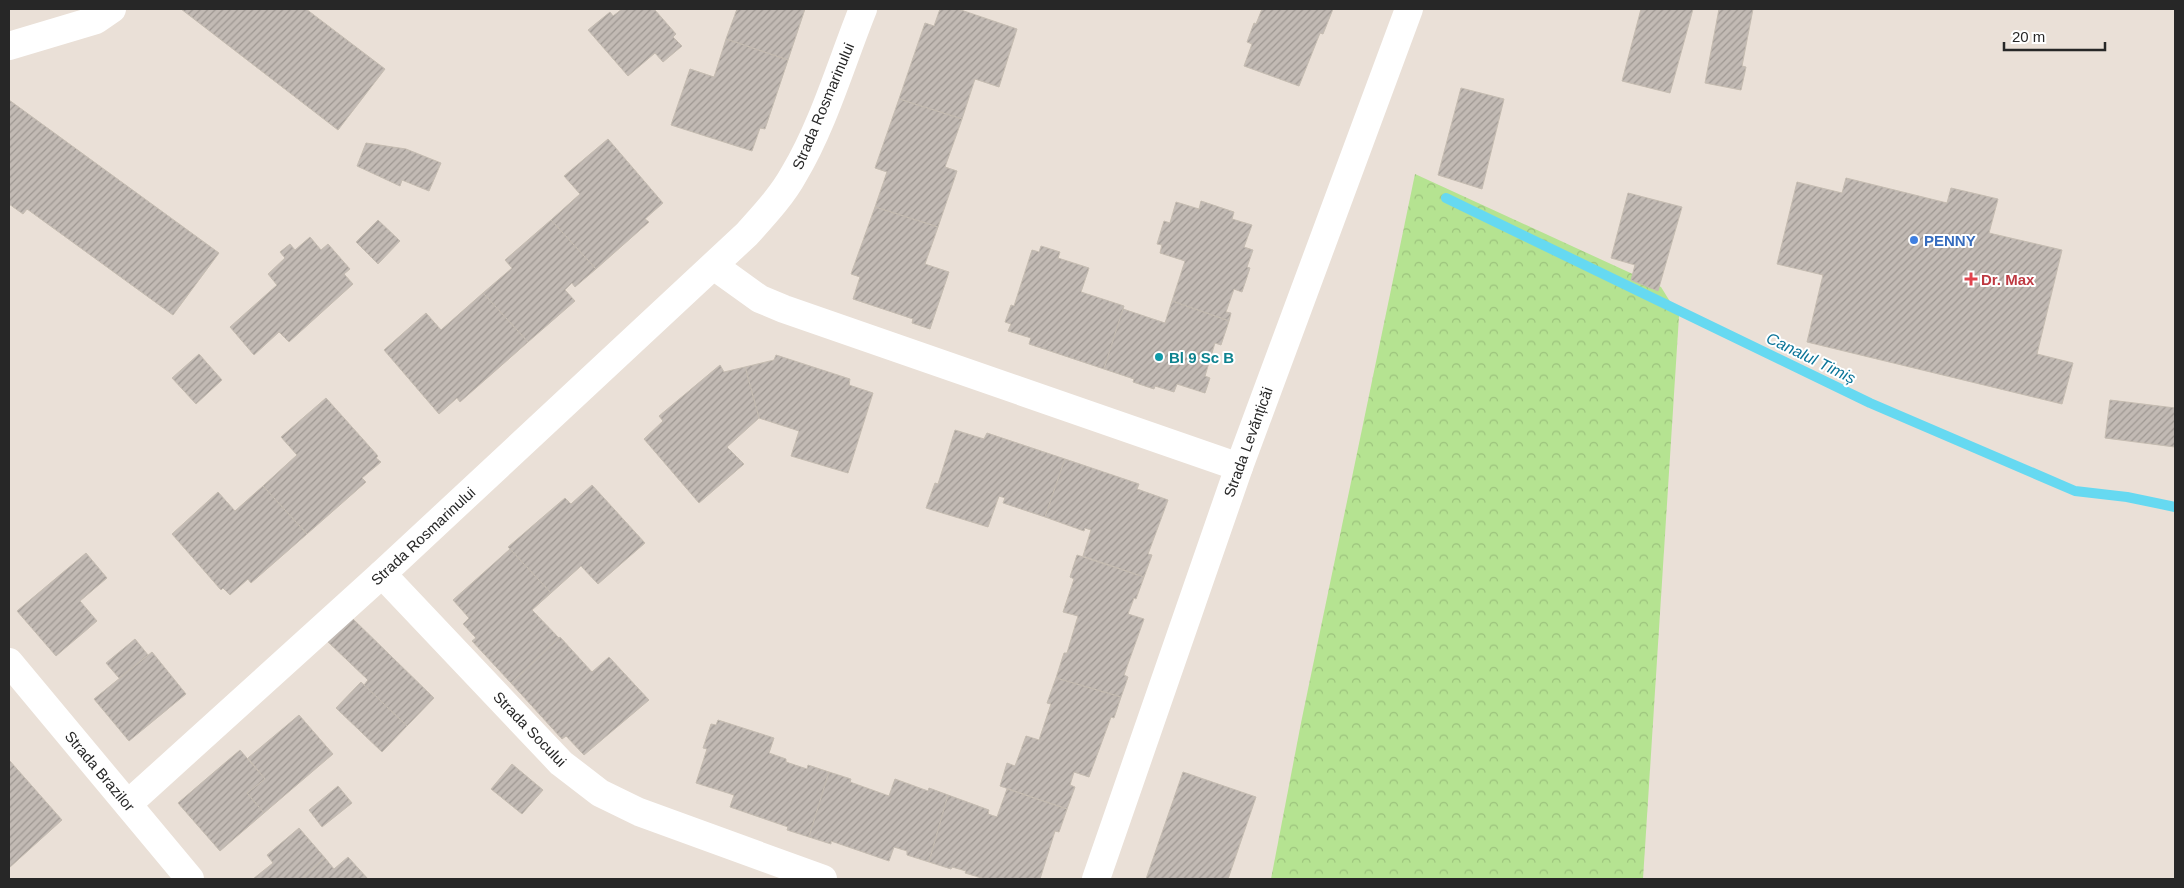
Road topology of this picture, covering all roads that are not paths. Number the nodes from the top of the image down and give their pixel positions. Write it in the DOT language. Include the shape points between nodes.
graph roads {
  1 [pos="112,9"];
  2 [pos="863,9"];
  3 [pos="1409,9"];
  4 [pos="9,46"];
  5 [pos="714,266"];
  6 [pos="1239,468"];
  7 [pos="382,574"];
  8 [pos="9,662"];
  9 [pos="128,804"];
  10 [pos="190,879"];
  11 [pos="823,879"];
  12 [pos="1096,879"];
  1 -- 4 [label="street" via="96,20"];
  2 -- 5 [label="street, Strada Rosmarinului" via="813,137 794,174 774,204"];
  3 -- 6 [label="street, Strada Levănțicăi"];
  5 -- 6 [label="street" via="760,299"];
  5 -- 7 [label="street, Strada Rosmarinului"];
  6 -- 12 [label="street, Strada Levănțicăi"];
  7 -- 9 [label="street, Strada Rosmarinului"];
  7 -- 11 [label="street, Strada Socului" via="560,763 600,793 639,812"];
  8 -- 9 [label="street, Strada Brazilor"];
  9 -- 10 [label="street, Strada Brazilor"];
}
